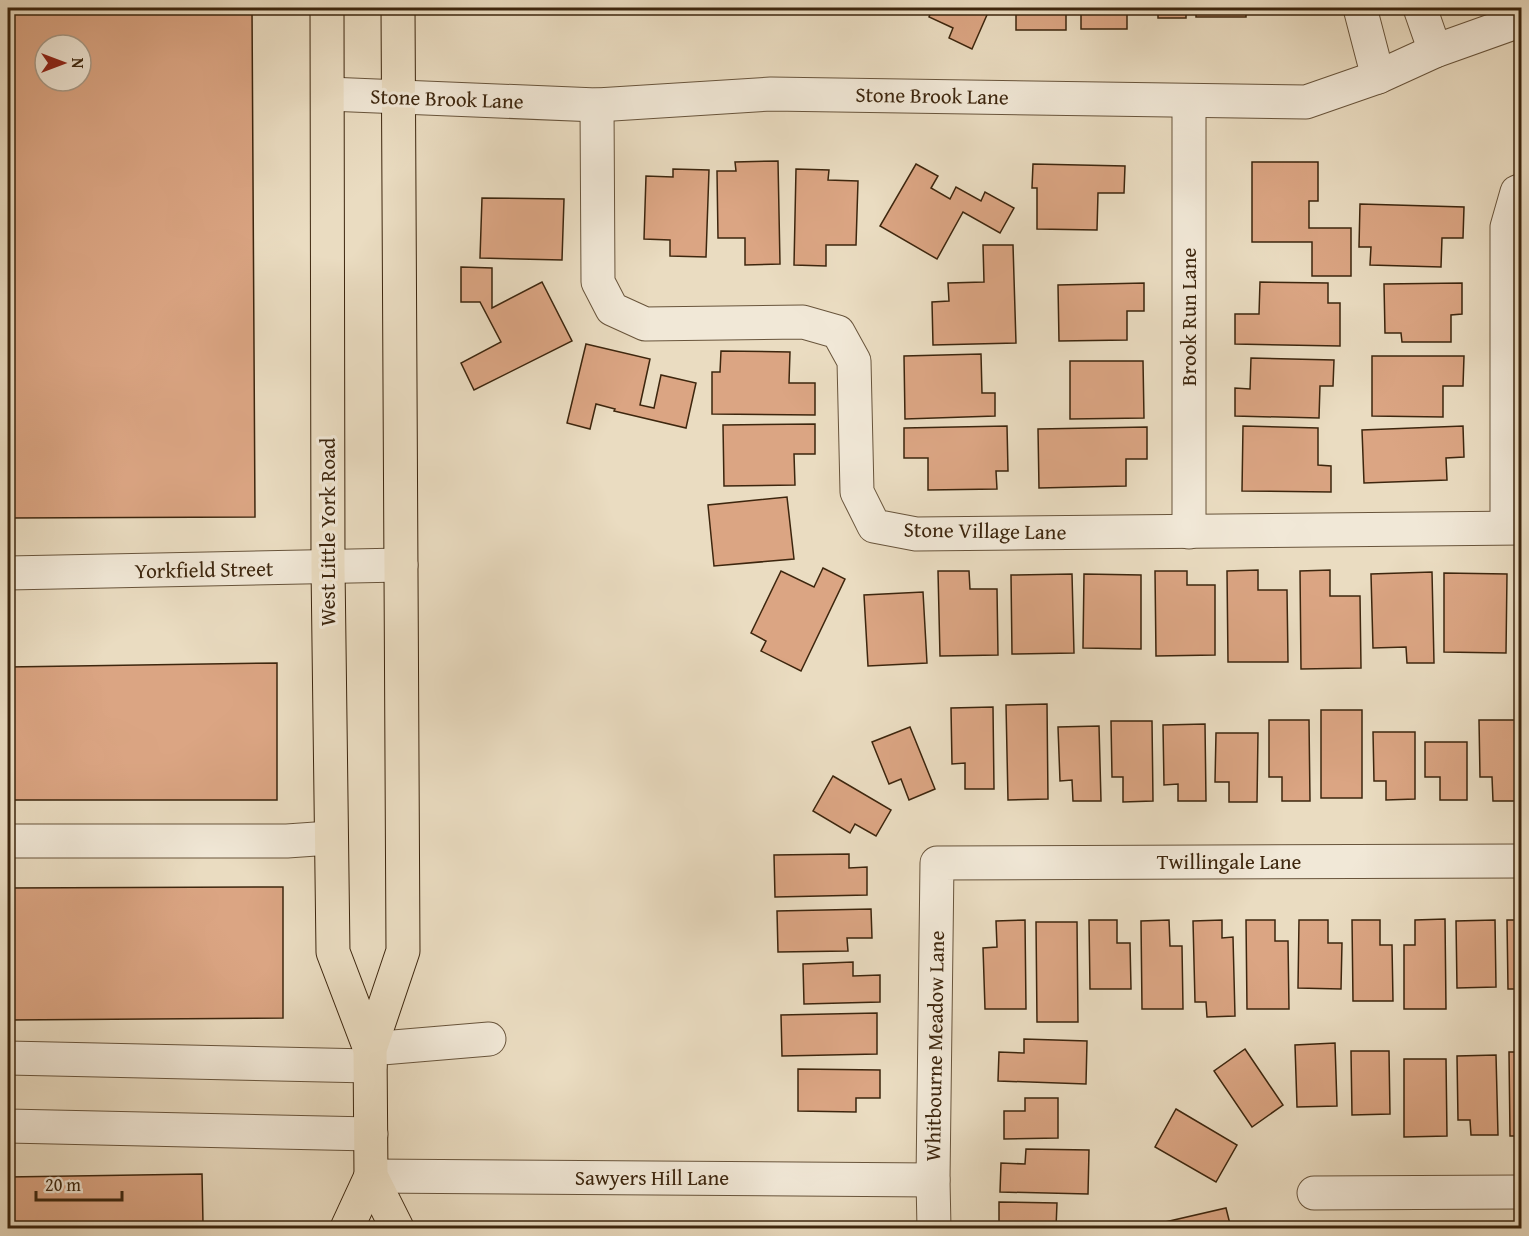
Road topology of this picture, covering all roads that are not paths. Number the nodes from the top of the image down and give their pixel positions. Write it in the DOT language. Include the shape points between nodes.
graph roads {
  1 [pos="327,8"];
  2 [pos="398,8"];
  3 [pos="1360,8"];
  4 [pos="1420,8"];
  5 [pos="1521,20"];
  6 [pos="1435,51"];
  7 [pos="1378,77"];
  8 [pos="328,94"];
  9 [pos="399,97"];
  10 [pos="1189,101"];
  11 [pos="597,105"];
  12 [pos="1519,191"];
  13 [pos="1514,528"];
  14 [pos="1189,532"];
  15 [pos="401,565"];
  16 [pos="328,567"];
  17 [pos="8,573"];
  18 [pos="330,838"];
  19 [pos="8,841"];
  20 [pos="1521,861"];
  21 [pos="937,863"];
  22 [pos="489,1039"];
  23 [pos="370,1057"];
  24 [pos="8,1058"];
  25 [pos="8,1126"];
  26 [pos="371,1134"];
  27 [pos="371,1176"];
  28 [pos="933,1180"];
  29 [pos="1521,1192"];
  30 [pos="1314,1193"];
  31 [pos="346,1228"];
  32 [pos="397,1228"];
  33 [pos="934,1228"];
  1 -- 8 [label="main road, West Little York Road"];
  2 -- 9 [label="main road, West Little York Road"];
  3 -- 7 [label="street"];
  4 -- 6 [label="street"];
  5 -- 6 [label="street, Stone Brook Lane"];
  6 -- 7 [label="street, Stone Brook Lane"];
  7 -- 10 [label="street, Stone Brook Lane" via="1306,102"];
  8 -- 9 [label="street, Stone Brook Lane"];
  8 -- 16 [label="main road, West Little York Road"];
  9 -- 11 [label="street, Stone Brook Lane"];
  9 -- 15 [label="main road, West Little York Road"];
  10 -- 11 [label="street, Stone Brook Lane" via="771,94"];
  10 -- 14 [label="street, Brook Run Lane"];
  11 -- 14 [label="street, Stone Village Lane" via="598,282 612,309 645,324 803,322 838,332 854,361 857,492 874,526 916,534"];
  12 -- 13 [label="street" via="1508,227"];
  13 -- 14 [label="street, Stone Village Lane"];
  15 -- 16 [label="street, Yorkfield Street"];
  15 -- 23 [label="main road, West Little York Road" via="403,951"];
  16 -- 17 [label="street, Yorkfield Street"];
  16 -- 18 [label="main road, West Little York Road"];
  18 -- 19 [label="street"];
  18 -- 23 [label="main road, West Little York Road" via="333,952"];
  20 -- 21 [label="street, Twillingale Lane"];
  21 -- 28 [label="street, Whitbourne Meadow Lane"];
  22 -- 23 [label="street"];
  23 -- 24 [label="street"];
  23 -- 26 [label="main road, West Little York Road"];
  25 -- 26 [label="street"];
  26 -- 27 [label="main road, West Little York Road"];
  27 -- 28 [label="street, Sawyers Hill Lane"];
  27 -- 31 [label="main road, West Little York Road"];
  27 -- 32 [label="main road, West Little York Road"];
  28 -- 33 [label="street, Whitbourne Meadow Lane"];
  29 -- 30 [label="street"];
}
